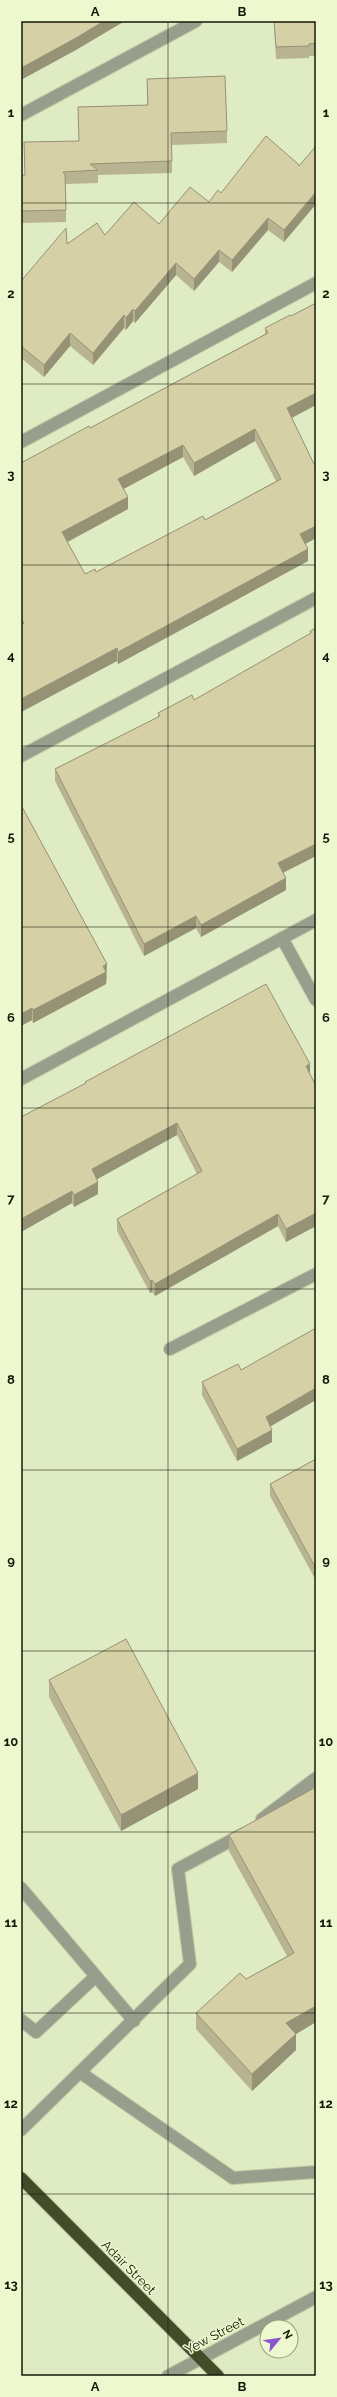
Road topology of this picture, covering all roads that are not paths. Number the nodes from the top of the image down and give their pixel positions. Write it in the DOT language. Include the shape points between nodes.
graph roads {
  1 [pos="196,21"];
  2 [pos="21,115"];
  3 [pos="316,283"];
  4 [pos="21,442"];
  5 [pos="316,598"];
  6 [pos="21,756"];
  7 [pos="316,920"];
  8 [pos="282,938"];
  9 [pos="316,1000"];
  10 [pos="21,1078"];
  11 [pos="316,1274"];
  12 [pos="170,1349"];
  13 [pos="316,1778"];
  14 [pos="21,1888"];
  15 [pos="96,1976"];
  16 [pos="21,2020"];
  17 [pos="134,2021"];
  18 [pos="81,2073"];
  19 [pos="21,2130"];
  20 [pos="316,2172"];
  21 [pos="21,2178"];
  22 [pos="316,2296"];
  23 [pos="200,2358"];
  24 [pos="168,2376"];
  25 [pos="218,2376"];
  1 -- 2 [label="street"];
  3 -- 4 [label="street"];
  5 -- 6 [label="street"];
  7 -- 8 [label="street"];
  8 -- 9 [label="street"];
  8 -- 10 [label="street"];
  11 -- 12 [label="street"];
  13 -- 17 [label="street" via="237,1838 178,1869 190,1964"];
  14 -- 15 [label="street"];
  15 -- 16 [label="street" via="36,2032"];
  15 -- 17 [label="street"];
  17 -- 18 [label="street"];
  18 -- 19 [label="street"];
  18 -- 20 [label="street" via="233,2178"];
  21 -- 23 [label="highway, Adair Street"];
  22 -- 23 [label="street, Yew Street"];
  23 -- 24 [label="street, Yew Street"];
  23 -- 25 [label="highway, Adair Street"];
}
